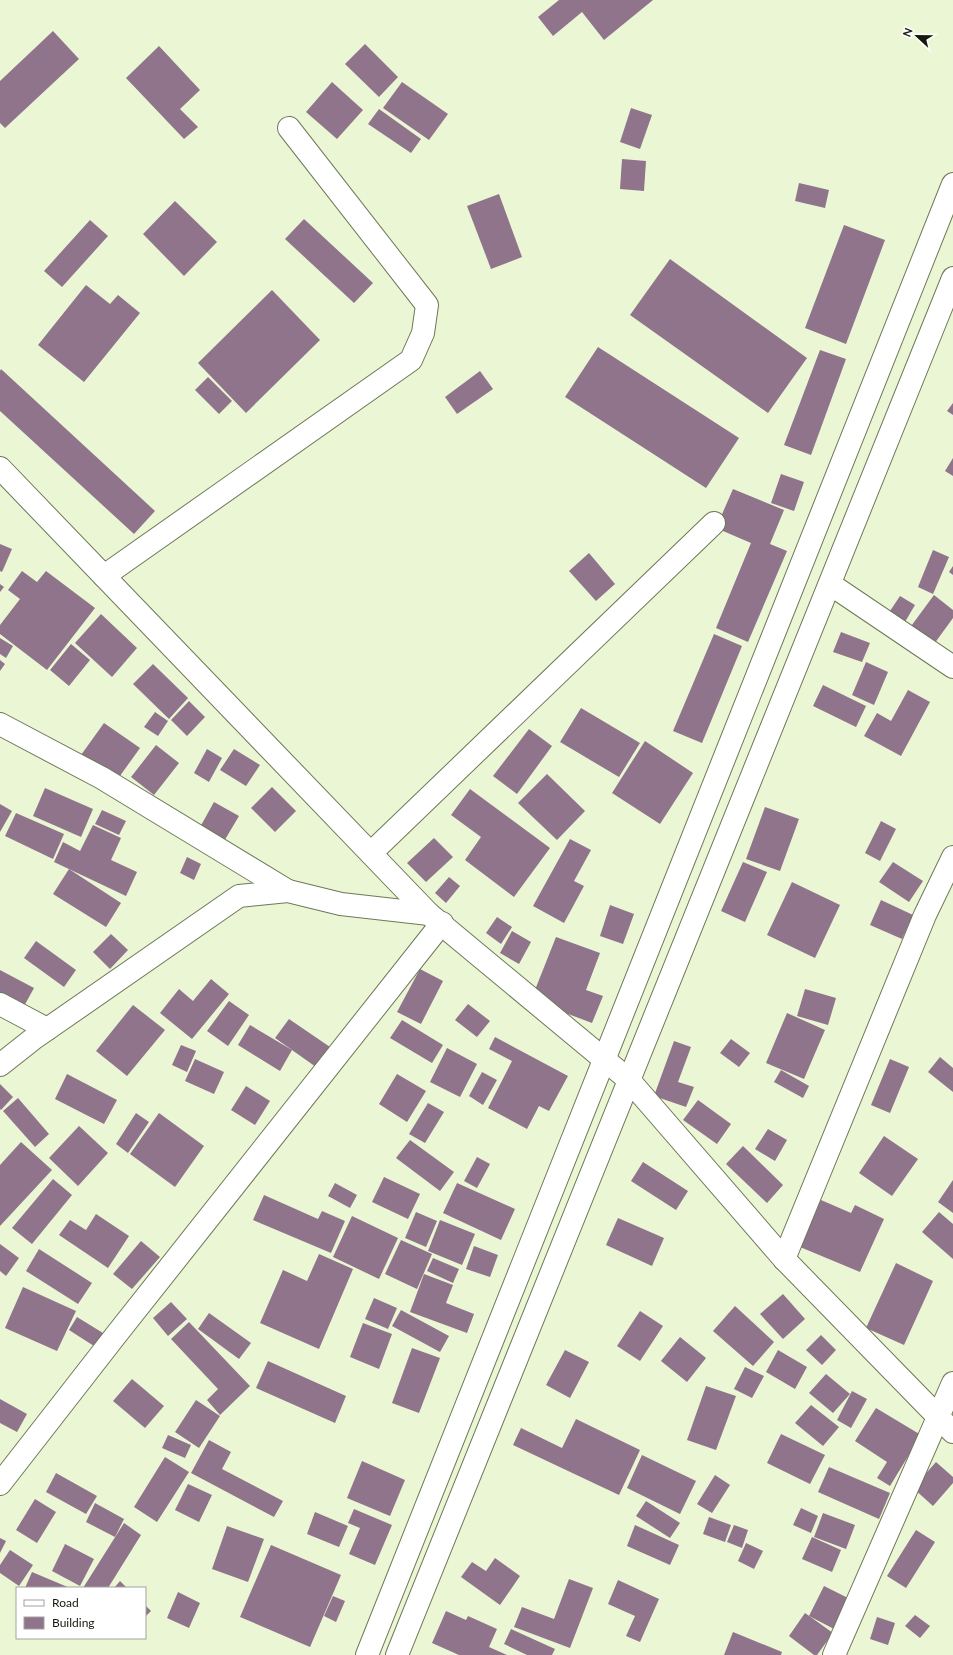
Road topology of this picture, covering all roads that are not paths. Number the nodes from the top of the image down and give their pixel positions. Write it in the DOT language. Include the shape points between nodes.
graph roads {
  1 [pos="289,128"];
  2 [pos="953,184"];
  3 [pos="953,278"];
  4 [pos="0,468"];
  5 [pos="714,524"];
  6 [pos="104,576"];
  7 [pos="830,584"];
  8 [pos="953,667"];
  9 [pos="0,724"];
  10 [pos="371,853"];
  11 [pos="953,857"];
  12 [pos="288,891"];
  13 [pos="436,919"];
  14 [pos="0,1004"];
  15 [pos="47,1029"];
  16 [pos="604,1060"];
  17 [pos="0,1065"];
  18 [pos="629,1080"];
  19 [pos="784,1259"];
  20 [pos="953,1383"];
  21 [pos="946,1425"];
  22 [pos="0,1484"];
  23 [pos="367,1655"];
  24 [pos="397,1655"];
  25 [pos="834,1655"];
  1 -- 6 [label="street" via="427,305 423,333 411,360"];
  2 -- 16 [label="street"];
  3 -- 7 [label="street"];
  4 -- 6 [label="street"];
  5 -- 10 [label="street"];
  6 -- 10 [label="street"];
  7 -- 8 [label="street"];
  7 -- 18 [label="street"];
  9 -- 12 [label="street" via="102,778"];
  10 -- 13 [label="street"];
  11 -- 19 [label="street" via="925,916"];
  12 -- 13 [label="street" via="341,904"];
  12 -- 15 [label="street" via="239,896"];
  13 -- 16 [label="street"];
  13 -- 22 [label="street"];
  14 -- 15 [label="street"];
  15 -- 17 [label="street"];
  16 -- 18 [label="street"];
  16 -- 23 [label="street"];
  18 -- 19 [label="street"];
  18 -- 24 [label="street"];
  19 -- 21 [label="street"];
  20 -- 21 [label="street"];
  21 -- 25 [label="street"];
}
